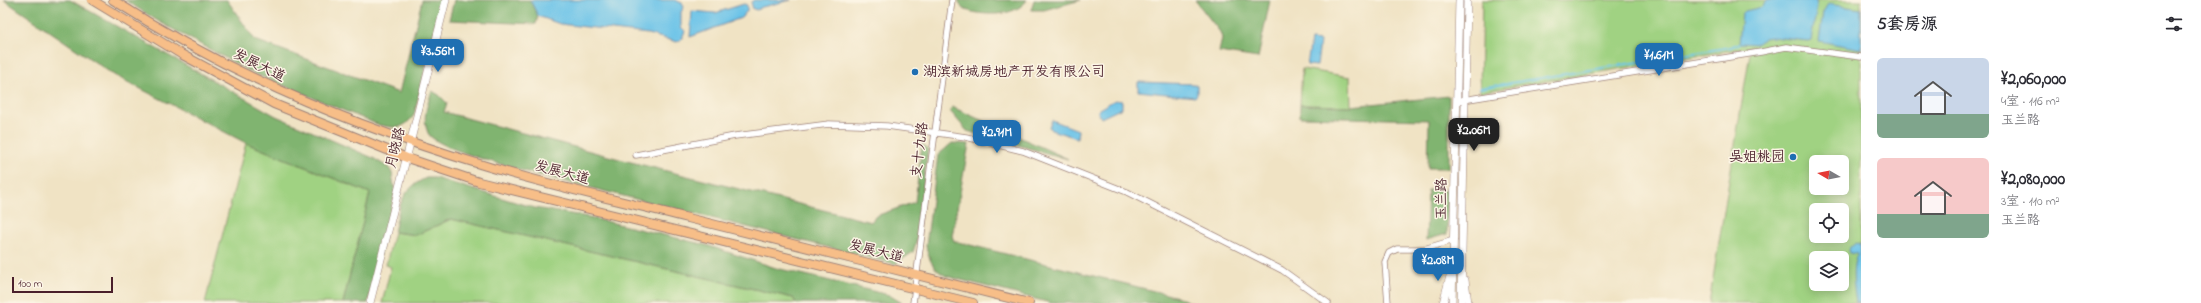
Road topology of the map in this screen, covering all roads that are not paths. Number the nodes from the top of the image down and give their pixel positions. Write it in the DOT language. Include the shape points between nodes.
graph roads {
  1 [pos="92,0"];
  2 [pos="114,0"];
  3 [pos="446,0"];
  4 [pos="952,0"];
  5 [pos="1459,0"];
  6 [pos="1467,0"];
  7 [pos="1861,57"];
  8 [pos="1465,100"];
  9 [pos="1457,101"];
  10 [pos="935,132"];
  11 [pos="411,141"];
  12 [pos="636,155"];
  13 [pos="407,158"];
  14 [pos="1454,240"];
  15 [pos="1453,264"];
  16 [pos="1462,265"];
  17 [pos="917,275"];
  18 [pos="915,288"];
  19 [pos="370,303"];
  20 [pos="913,303"];
  21 [pos="973,303"];
  22 [pos="1028,303"];
  23 [pos="1328,303"];
  24 [pos="1388,303"];
  25 [pos="1443,303"];
  26 [pos="1452,303"];
  27 [pos="1461,303"];
  28 [pos="1468,303"];
  1 -- 13 [label="main road, 发展大道" via="181,54 274,104"];
  2 -- 11 [label="main road, 发展大道" via="257,81 307,103"];
  3 -- 11 [label="street, 月晓路"];
  4 -- 10 [label="street, 支十九路"];
  5 -- 9 [label="street, 玉兰路"];
  6 -- 8 [label="street, 玉兰路"];
  7 -- 8 [label="street" via="1780,47"];
  8 -- 9 [label="street"];
  8 -- 16 [label="street, 玉兰路"];
  9 -- 14 [label="street, 玉兰路"];
  10 -- 12 [label="street" via="887,126 829,124 735,136"];
  10 -- 17 [label="street, 支十九路"];
  10 -- 23 [label="street" via="1023,151 1127,192 1282,270"];
  11 -- 13 [label="street, 月晓路"];
  11 -- 17 [label="main road, 发展大道" via="486,166 572,189"];
  13 -- 18 [label="main road, 发展大道" via="479,182"];
  13 -- 19 [label="street, 月晓路"];
  14 -- 15 [label="street, 玉兰路"];
  14 -- 24 [label="street" via="1424,249 1397,249 1389,253 1385,262"];
  15 -- 25 [label="street"];
  15 -- 26 [label="street, 玉兰路"];
  16 -- 27 [label="street, 玉兰路"];
  16 -- 28 [label="street"];
  17 -- 18 [label="street, 支十九路"];
  17 -- 22 [label="main road, 发展大道"];
  18 -- 20 [label="street, 支十九路"];
  18 -- 21 [label="main road, 发展大道"];
}
